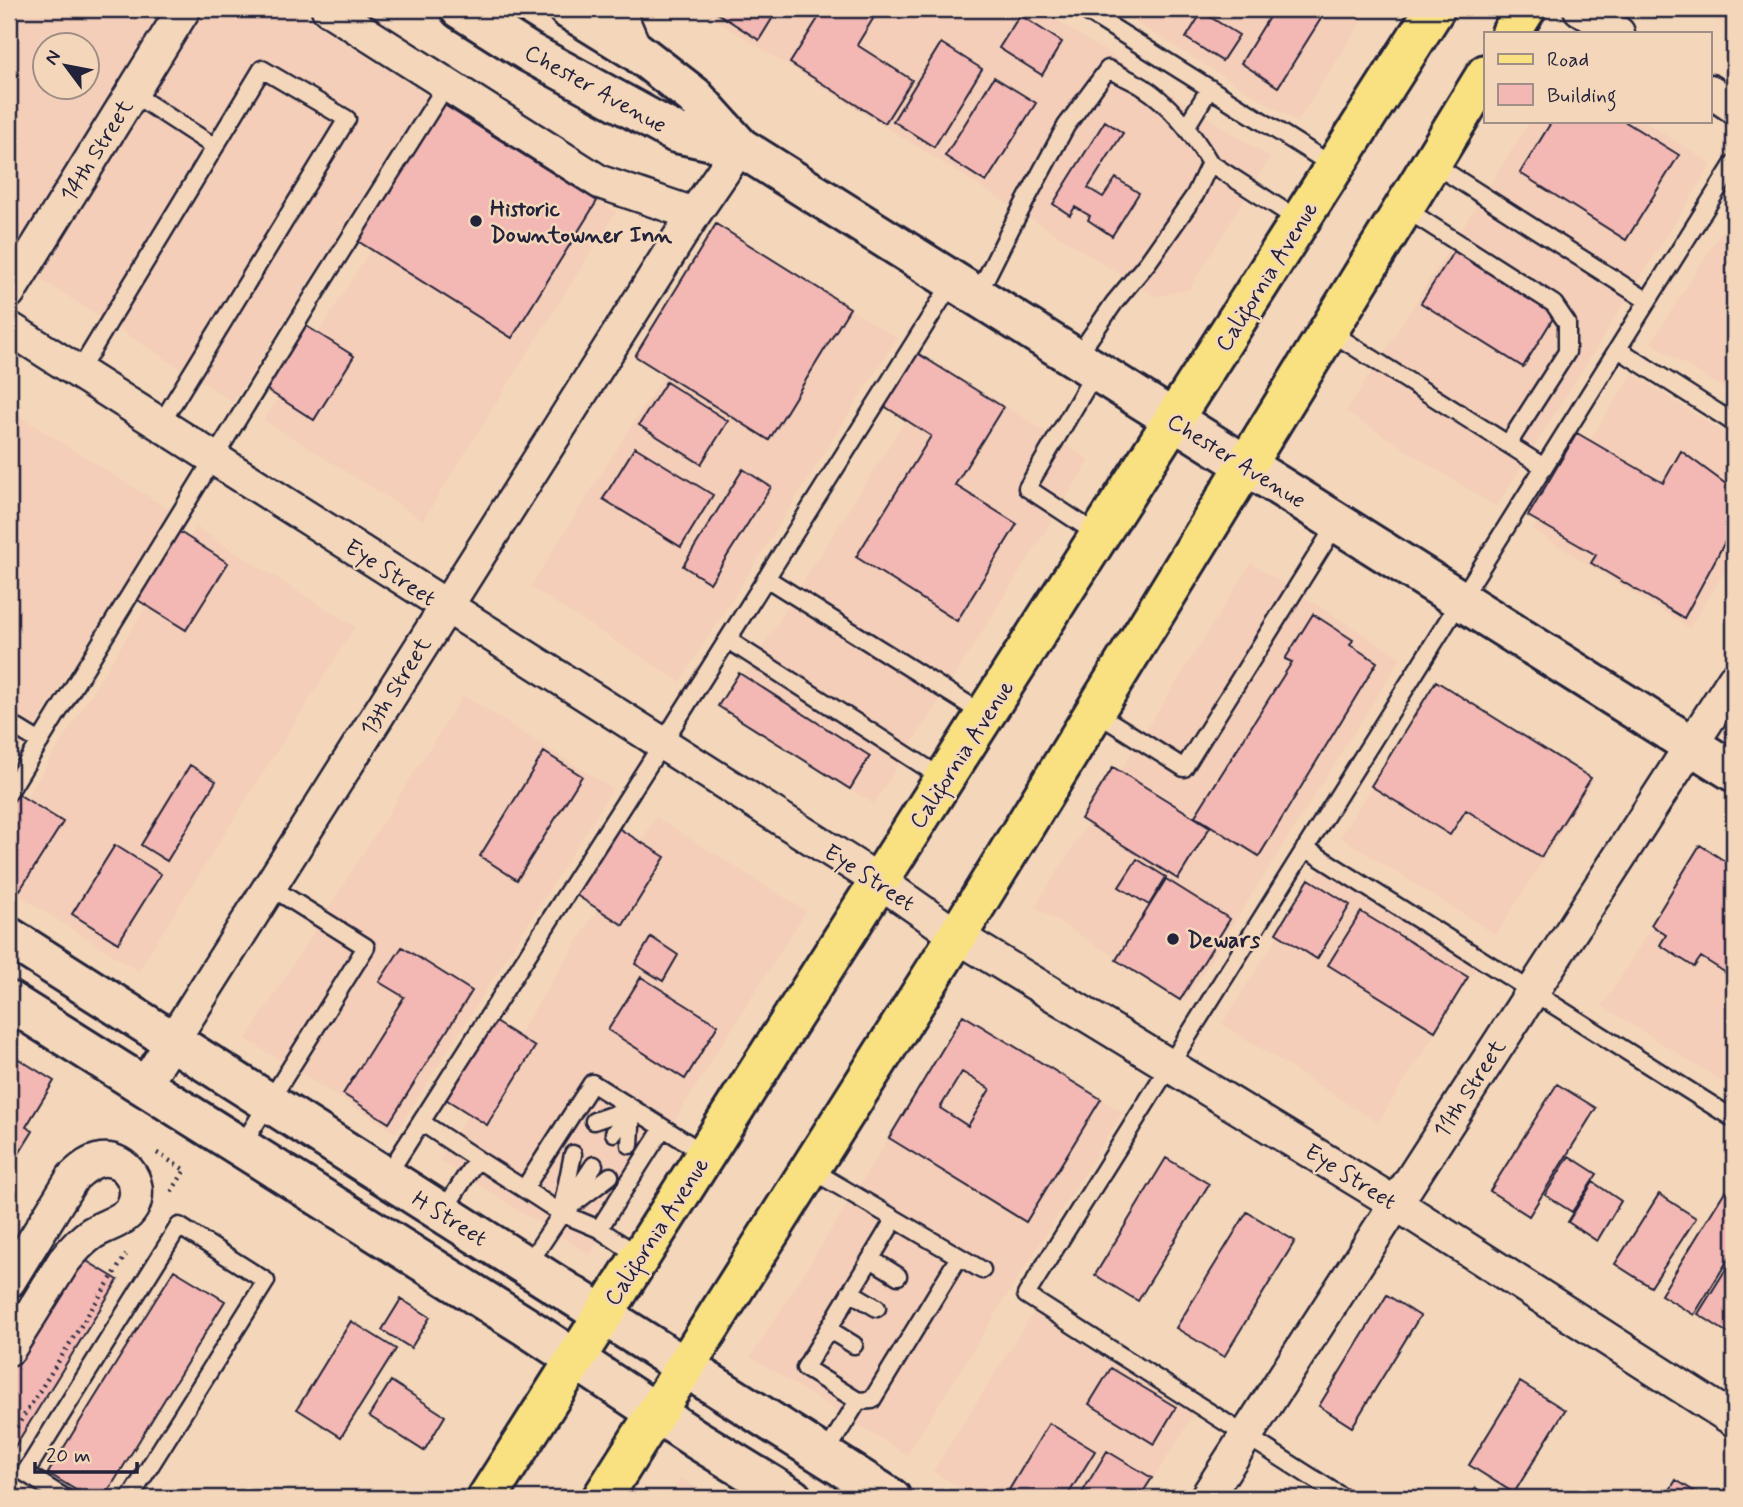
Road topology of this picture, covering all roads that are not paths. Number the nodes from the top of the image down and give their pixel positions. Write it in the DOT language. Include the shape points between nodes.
graph roads {
  1 [pos="184,9"];
  2 [pos="328,9"];
  3 [pos="460,9"];
  4 [pos="568,9"];
  5 [pos="618,9"];
  6 [pos="1083,9"];
  7 [pos="1435,9"];
  8 [pos="1526,9"];
  9 [pos="1580,9"];
  10 [pos="1512,32"];
  11 [pos="1616,32"];
  12 [pos="636,51"];
  13 [pos="1484,77"];
  14 [pos="447,84"];
  15 [pos="1210,88"];
  16 [pos="1712,92"];
  17 [pos="132,93"];
  18 [pos="1734,107"];
  19 [pos="1185,127"];
  20 [pos="215,147"];
  21 [pos="740,147"];
  22 [pos="1210,163"];
  23 [pos="1432,163"];
  24 [pos="1734,163"];
  25 [pos="1335,167"];
  26 [pos="1404,208"];
  27 [pos="694,214"];
  28 [pos="1300,221"];
  29 [pos="965,288"];
  30 [pos="9,292"];
  31 [pos="1648,301"];
  32 [pos="9,328"];
  33 [pos="1329,331"];
  34 [pos="1618,349"];
  35 [pos="1086,365"];
  36 [pos="78,373"];
  37 [pos="1174,421"];
  38 [pos="1734,423"];
  39 [pos="160,425"];
  40 [pos="1508,444"];
  41 [pos="213,458"];
  42 [pos="1246,466"];
  43 [pos="1544,467"];
  44 [pos="1337,523"];
  45 [pos="1100,536"];
  46 [pos="766,578"];
  47 [pos="1461,601"];
  48 [pos="445,607"];
  49 [pos="728,640"];
  50 [pos="1734,679"];
  51 [pos="1095,712"];
  52 [pos="985,715"];
  53 [pos="9,723"];
  54 [pos="40,742"];
  55 [pos="662,744"];
  56 [pos="1691,746"];
  57 [pos="1734,772"];
  58 [pos="944,779"];
  59 [pos="9,792"];
  60 [pos="1305,848"];
  61 [pos="879,881"];
  62 [pos="269,886"];
  63 [pos="957,936"];
  64 [pos="9,937"];
  65 [pos="1532,991"];
  66 [pos="9,1001"];
  67 [pos="172,1041"];
  68 [pos="1170,1065"];
  69 [pos="144,1086"];
  70 [pos="269,1103"];
  71 [pos="632,1108"];
  72 [pos="1734,1119"];
  73 [pos="594,1121"];
  74 [pos="421,1122"];
  75 [pos="663,1128"];
  76 [pos="614,1133"];
  77 [pos="630,1145"];
  78 [pos="241,1147"];
  79 [pos="573,1154"];
  80 [pos="705,1154"];
  81 [pos="477,1159"];
  82 [pos="594,1165"];
  83 [pos="810,1169"];
  84 [pos="386,1177"];
  85 [pos="610,1177"];
  86 [pos="524,1189"];
  87 [pos="1395,1203"];
  88 [pos="442,1213"];
  89 [pos="561,1213"];
  90 [pos="894,1220"];
  91 [pos="599,1229"];
  92 [pos="640,1256"];
  93 [pos="958,1257"];
  94 [pos="871,1259"];
  95 [pos="526,1267"];
  96 [pos="982,1270"];
  97 [pos="898,1276"];
  98 [pos="9,1281"];
  99 [pos="850,1292"];
  100 [pos="877,1308"];
  101 [pos="603,1315"];
  102 [pos="828,1329"];
  103 [pos="854,1345"];
  104 [pos="9,1349"];
  105 [pos="575,1358"];
  106 [pos="684,1367"];
  107 [pos="858,1401"];
  108 [pos="656,1412"];
  109 [pos="1734,1420"];
  110 [pos="1246,1436"];
  111 [pos="824,1456"];
  112 [pos="65,1498"];
  113 [pos="130,1498"];
  114 [pos="487,1498"];
  115 [pos="601,1498"];
  116 [pos="792,1498"];
  117 [pos="891,1498"];
  118 [pos="1206,1498"];
  119 [pos="1344,1498"];
  1 -- 17 [label="street, 14th Street"];
  2 -- 14 [label="street"];
  3 -- 21 [label="street, Chester Avenue" via="676,133"];
  4 -- 12 [label="street, Chester Avenue"];
  5 -- 12 [label="street"];
  6 -- 15 [label="lane"];
  7 -- 25 [label="main road, California Avenue"];
  8 -- 10 [label="main road"];
  9 -- 11 [label="street"];
  12 -- 21 [label="street, Chester Avenue" via="694,96"];
  13 -- 23 [label="main road"];
  14 -- 27 [label="street" via="600,182"];
  14 -- 41 [label="lane"];
  15 -- 19 [label="lane"];
  15 -- 25 [label="lane"];
  16 -- 18 [label="street"];
  17 -- 20 [label="lane"];
  17 -- 30 [label="street, 14th Street"];
  19 -- 22 [label="lane"];
  19 -- 29 [label="lane" via="1144,88 1108,69 1066,126 1011,228"];
  20 -- 36 [label="lane"];
  20 -- 39 [label="lane" via="262,69 347,119"];
  21 -- 27 [label="street, 13th Street"];
  21 -- 29 [label="street, Chester Avenue"];
  22 -- 28 [label="lane"];
  22 -- 35 [label="lane" via="1195,195 1114,303"];
  23 -- 26 [label="main road"];
  23 -- 31 [label="lane"];
  24 -- 31 [label="lane"];
  25 -- 28 [label="main road, California Avenue"];
  26 -- 33 [label="main road"];
  26 -- 40 [label="lane" via="1554,304 1567,323 1567,352"];
  27 -- 48 [label="street, 13th Street"];
  28 -- 37 [label="main road, California Avenue"];
  29 -- 35 [label="street, Chester Avenue"];
  29 -- 46 [label="lane"];
  31 -- 34 [label="lane"];
  32 -- 36 [label="street, Eye Street"];
  33 -- 40 [label="lane"];
  33 -- 42 [label="main road"];
  34 -- 38 [label="lane"];
  34 -- 43 [label="lane"];
  35 -- 37 [label="street, Chester Avenue"];
  35 -- 45 [label="lane" via="1027,488"];
  36 -- 39 [label="street, Eye Street"];
  37 -- 42 [label="street, Chester Avenue"];
  37 -- 45 [label="main road, California Avenue"];
  39 -- 41 [label="street, Eye Street"];
  40 -- 43 [label="lane"];
  41 -- 48 [label="street, Eye Street"];
  41 -- 54 [label="lane"];
  42 -- 44 [label="street, Chester Avenue"];
  42 -- 51 [label="main road"];
  43 -- 47 [label="lane"];
  44 -- 47 [label="street, Chester Avenue"];
  44 -- 51 [label="lane" via="1184,768"];
  45 -- 52 [label="main road, California Avenue"];
  46 -- 49 [label="lane"];
  46 -- 52 [label="lane"];
  47 -- 56 [label="street, Chester Avenue"];
  47 -- 60 [label="lane"];
  48 -- 55 [label="street, Eye Street"];
  48 -- 62 [label="street, 13th Street"];
  49 -- 55 [label="lane"];
  49 -- 58 [label="lane"];
  50 -- 56 [label="street, 11th Street"];
  51 -- 63 [label="main road"];
  52 -- 58 [label="main road, California Avenue"];
  53 -- 54 [label="lane"];
  54 -- 59 [label="lane"];
  55 -- 61 [label="street, Eye Street"];
  55 -- 74 [label="lane"];
  56 -- 57 [label="street, Chester Avenue"];
  56 -- 65 [label="street, 11th Street"];
  58 -- 61 [label="main road, California Avenue"];
  60 -- 65 [label="lane"];
  60 -- 68 [label="lane"];
  61 -- 63 [label="street, Eye Street"];
  61 -- 80 [label="main road, California Avenue"];
  62 -- 67 [label="street, 13th Street"];
  62 -- 70 [label="lane" via="366,947"];
  63 -- 68 [label="street, Eye Street"];
  63 -- 83 [label="main road"];
  64 -- 67 [label="street, H Street"];
  65 -- 72 [label="lane"];
  65 -- 87 [label="street, 11th Street"];
  66 -- 69 [label="street"];
  67 -- 69 [label="street, 13th Street"];
  67 -- 70 [label="street, H Street"];
  68 -- 87 [label="street, Eye Street"];
  68 -- 110 [label="lane" via="1026,1295"];
  69 -- 78 [label="street"];
  70 -- 78 [label="lane"];
  70 -- 84 [label="street, H Street"];
  71 -- 73 [label="lane"];
  71 -- 75 [label="lane"];
  71 -- 76 [label="lane"];
  71 -- 77 [label="lane"];
  71 -- 86 [label="lane" via="592,1083"];
  74 -- 81 [label="lane"];
  74 -- 84 [label="lane"];
  75 -- 80 [label="lane"];
  75 -- 91 [label="lane"];
  78 -- 105 [label="street"];
  79 -- 89 [label="lane"];
  80 -- 92 [label="main road, California Avenue"];
  81 -- 86 [label="lane"];
  81 -- 88 [label="lane"];
  82 -- 89 [label="lane"];
  83 -- 90 [label="lane"];
  83 -- 106 [label="main road"];
  84 -- 88 [label="street, H Street"];
  85 -- 89 [label="lane"];
  86 -- 89 [label="lane"];
  87 -- 109 [label="street, Eye Street"];
  87 -- 110 [label="street, 11th Street"];
  88 -- 95 [label="street, H Street"];
  89 -- 91 [label="lane"];
  89 -- 95 [label="lane"];
  90 -- 93 [label="lane"];
  90 -- 94 [label="lane"];
  91 -- 92 [label="lane"];
  92 -- 101 [label="main road, California Avenue"];
  93 -- 96 [label="lane"];
  93 -- 107 [label="lane" via="887,1365 872,1400"];
  94 -- 97 [label="lane"];
  94 -- 99 [label="lane"];
  95 -- 101 [label="street, H Street"];
  98 -- 104 [label="street" via="81,1169 101,1160 121,1164 129,1171 137,1190 130,1212 74,1249"];
  99 -- 100 [label="lane"];
  99 -- 102 [label="lane"];
  101 -- 105 [label="main road, California Avenue"];
  101 -- 106 [label="street, H Street"];
  102 -- 103 [label="lane"];
  102 -- 107 [label="lane" via="805,1368"];
  105 -- 108 [label="street"];
  105 -- 114 [label="main road, California Avenue"];
  106 -- 108 [label="main road"];
  106 -- 111 [label="street, H Street"];
  107 -- 111 [label="lane"];
  108 -- 115 [label="main road"];
  108 -- 116 [label="street"];
  110 -- 118 [label="street, 11th Street"];
  110 -- 119 [label="lane"];
  111 -- 117 [label="street, H Street"];
  112 -- 113 [label="lane" via="25,1473 179,1226 266,1281"];
}
